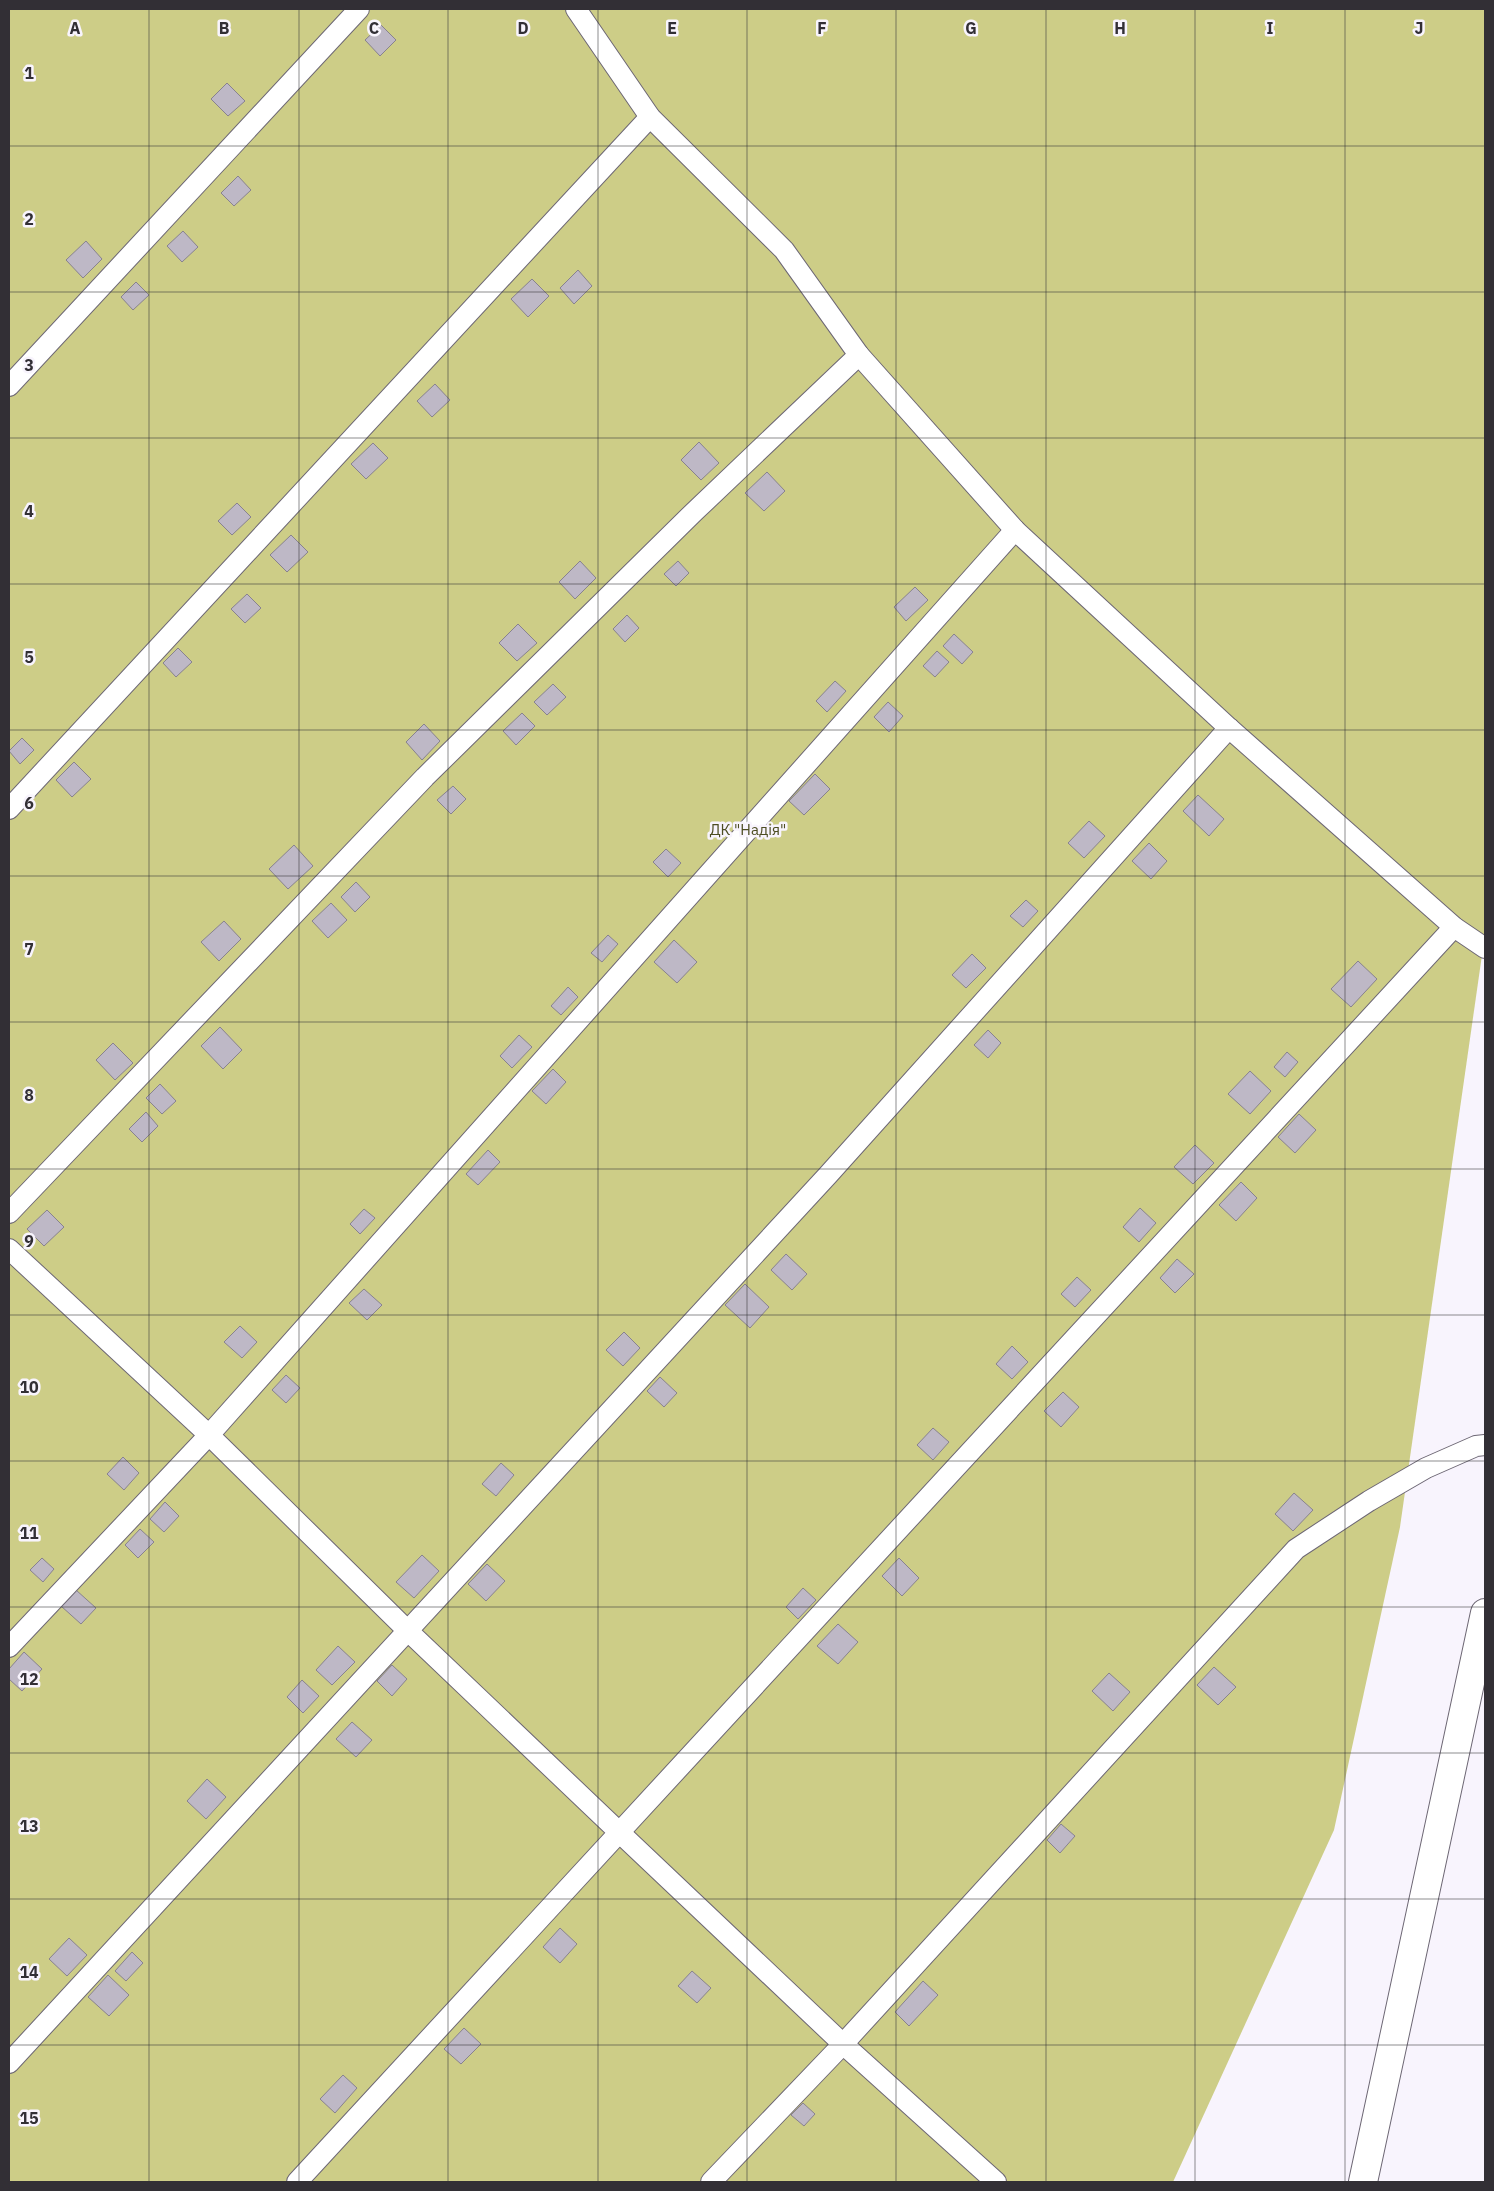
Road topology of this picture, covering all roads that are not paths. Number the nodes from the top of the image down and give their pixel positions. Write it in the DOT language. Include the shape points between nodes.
graph roads {
  1 [pos="359,9"];
  2 [pos="576,9"];
  3 [pos="650,117"];
  4 [pos="859,355"];
  5 [pos="9,386"];
  6 [pos="1015,530"];
  7 [pos="1229,728"];
  8 [pos="9,809"];
  9 [pos="1454,927"];
  10 [pos="1485,948"];
  11 [pos="9,1213"];
  12 [pos="9,1248"];
  13 [pos="209,1435"];
  14 [pos="1485,1445"];
  15 [pos="1485,1613"];
  16 [pos="407,1630"];
  17 [pos="9,1647"];
  18 [pos="619,1832"];
  19 [pos="843,2044"];
  20 [pos="9,2063"];
  21 [pos="297,2182"];
  22 [pos="711,2182"];
  23 [pos="996,2182"];
  24 [pos="1363,2182"];
  1 -- 5 [label="lane"];
  2 -- 3 [label="lane"];
  3 -- 4 [label="lane" via="784,250"];
  3 -- 8 [label="lane"];
  4 -- 6 [label="lane"];
  4 -- 11 [label="lane" via="425,777"];
  6 -- 7 [label="lane"];
  6 -- 13 [label="lane"];
  7 -- 9 [label="lane"];
  7 -- 16 [label="lane" via="828,1175"];
  9 -- 10 [label="lane"];
  9 -- 18 [label="lane"];
  12 -- 13 [label="lane"];
  13 -- 16 [label="lane"];
  13 -- 17 [label="lane"];
  14 -- 19 [label="lane" via="1426,1468 1296,1549"];
  15 -- 24 [label="street"];
  16 -- 18 [label="lane"];
  16 -- 20 [label="lane"];
  18 -- 19 [label="lane"];
  18 -- 21 [label="lane"];
  19 -- 22 [label="lane"];
  19 -- 23 [label="lane"];
}
